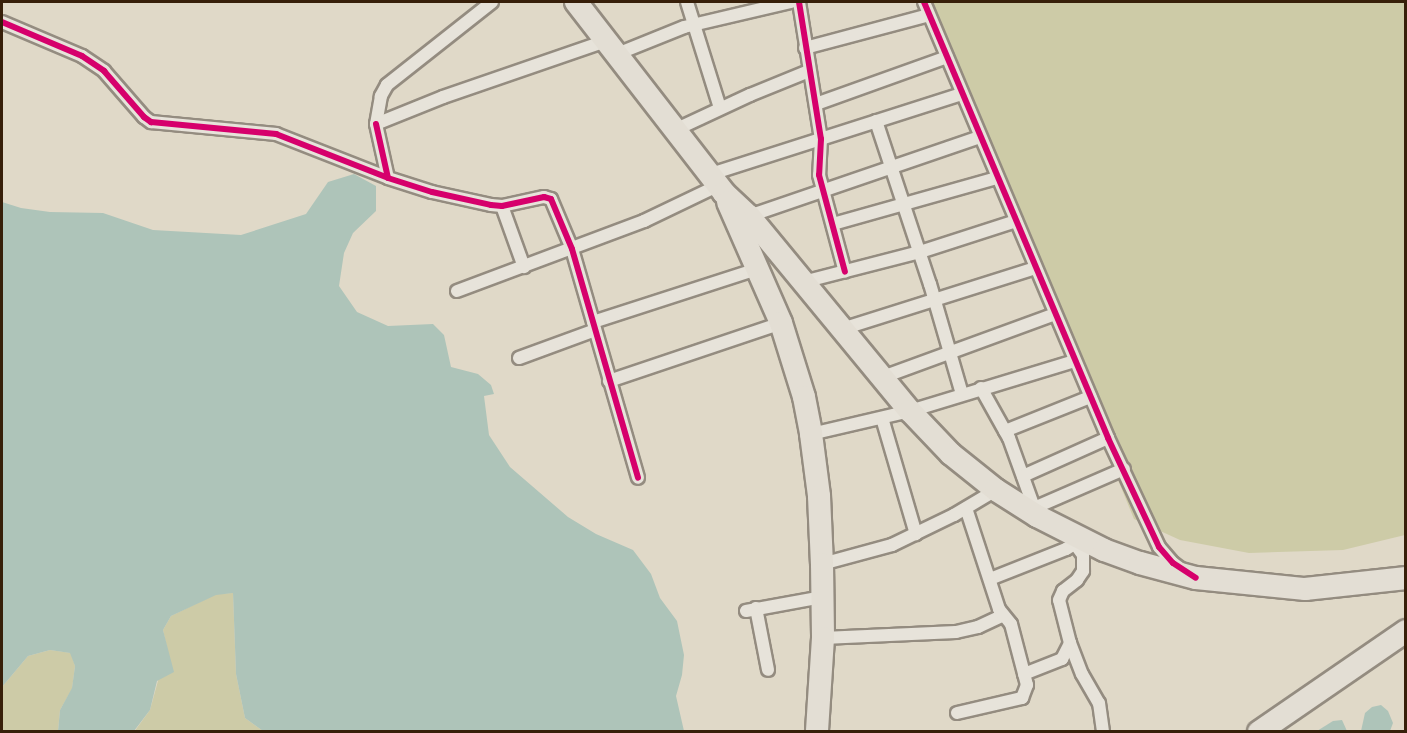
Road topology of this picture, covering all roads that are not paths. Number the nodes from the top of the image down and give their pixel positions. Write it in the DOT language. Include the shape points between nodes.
graph roads {
  1 [pos="492,2"];
  2 [pos="576,2"];
  3 [pos="687,2"];
  4 [pos="791,2"];
  5 [pos="799,2"];
  6 [pos="924,2"];
  7 [pos="930,15"];
  8 [pos="2,22"];
  9 [pos="694,25"];
  10 [pos="612,48"];
  11 [pos="806,48"];
  12 [pos="947,57"];
  13 [pos="809,71"];
  14 [pos="962,94"];
  15 [pos="816,104"];
  16 [pos="720,108"];
  17 [pos="876,121"];
  18 [pos="376,124"];
  19 [pos="677,129"];
  20 [pos="980,137"];
  21 [pos="821,139"];
  22 [pos="892,166"];
  23 [pos="388,178"];
  24 [pos="997,178"];
  25 [pos="718,184"];
  26 [pos="822,189"];
  27 [pos="905,203"];
  28 [pos="502,206"];
  29 [pos="749,216"];
  30 [pos="1016,221"];
  31 [pos="833,224"];
  32 [pos="572,249"];
  33 [pos="920,252"];
  34 [pos="524,267"];
  35 [pos="1035,268"];
  36 [pos="757,269"];
  37 [pos="845,272"];
  38 [pos="803,282"];
  39 [pos="457,291"];
  40 [pos="935,298"];
  41 [pos="1055,314"];
  42 [pos="781,323"];
  43 [pos="594,326"];
  44 [pos="842,329"];
  45 [pos="950,352"];
  46 [pos="519,358"];
  47 [pos="1075,361"];
  48 [pos="883,377"];
  49 [pos="609,381"];
  50 [pos="981,388"];
  51 [pos="962,394"];
  52 [pos="1090,397"];
  53 [pos="910,411"];
  54 [pos="882,418"];
  55 [pos="1005,431"];
  56 [pos="811,434"];
  57 [pos="1108,438"];
  58 [pos="1124,469"];
  59 [pos="1023,476"];
  60 [pos="638,478"];
  61 [pos="996,490"];
  62 [pos="966,508"];
  63 [pos="1035,512"];
  64 [pos="916,534"];
  65 [pos="1078,542"];
  66 [pos="822,564"];
  67 [pos="1196,578"];
  68 [pos="1406,578"];
  69 [pos="990,579"];
  70 [pos="822,597"];
  71 [pos="1002,616"];
  72 [pos="1406,631"];
  73 [pos="823,638"];
  74 [pos="1070,643"];
  75 [pos="768,670"];
  76 [pos="1024,674"];
  77 [pos="957,713"];
  78 [pos="817,732"];
  79 [pos="1103,732"];
  80 [pos="1259,732"];
  1 -- 18 [label="street" via="387,85"];
  2 -- 10 [label="highway"];
  3 -- 9 [label="street"];
  4 -- 9 [label="street"];
  5 -- 11 [label="street"];
  6 -- 7 [label="street"];
  7 -- 11 [label="street"];
  7 -- 12 [label="street"];
  8 -- 23 [label="street" via="82,56 111,77 151,122 276,134"];
  9 -- 10 [label="street"];
  9 -- 16 [label="street"];
  10 -- 18 [label="street" via="442,97"];
  10 -- 19 [label="highway"];
  11 -- 13 [label="street"];
  12 -- 14 [label="street"];
  12 -- 15 [label="street"];
  13 -- 15 [label="street"];
  13 -- 16 [label="street"];
  14 -- 17 [label="street"];
  14 -- 20 [label="street"];
  15 -- 21 [label="street"];
  16 -- 19 [label="street"];
  17 -- 21 [label="street"];
  17 -- 22 [label="street"];
  18 -- 23 [label="street"];
  19 -- 25 [label="highway"];
  20 -- 22 [label="street"];
  20 -- 24 [label="street"];
  21 -- 25 [label="street"];
  21 -- 26 [label="street"];
  22 -- 26 [label="street"];
  22 -- 27 [label="street"];
  23 -- 28 [label="street" via="432,192"];
  24 -- 27 [label="street"];
  24 -- 30 [label="street"];
  25 -- 29 [label="highway"];
  25 -- 32 [label="street" via="655,217"];
  25 -- 36 [label="highway"];
  26 -- 29 [label="street"];
  26 -- 31 [label="street"];
  27 -- 31 [label="street"];
  27 -- 33 [label="street"];
  28 -- 32 [label="street" via="549,197"];
  28 -- 34 [label="street"];
  29 -- 38 [label="highway"];
  30 -- 33 [label="street"];
  30 -- 35 [label="street"];
  31 -- 37 [label="street"];
  32 -- 34 [label="street"];
  32 -- 43 [label="street"];
  33 -- 37 [label="street"];
  33 -- 40 [label="street"];
  34 -- 39 [label="street"];
  35 -- 40 [label="street"];
  35 -- 41 [label="street"];
  36 -- 42 [label="highway"];
  36 -- 43 [label="street"];
  37 -- 38 [label="street"];
  38 -- 44 [label="highway"];
  40 -- 44 [label="street"];
  40 -- 45 [label="street"];
  41 -- 45 [label="street"];
  41 -- 47 [label="street"];
  42 -- 49 [label="street"];
  42 -- 56 [label="highway"];
  43 -- 46 [label="street"];
  43 -- 49 [label="street"];
  44 -- 48 [label="highway"];
  45 -- 48 [label="street"];
  45 -- 51 [label="street"];
  47 -- 50 [label="street"];
  47 -- 52 [label="street"];
  48 -- 53 [label="highway"];
  49 -- 60 [label="street"];
  50 -- 51 [label="street"];
  50 -- 55 [label="street"];
  51 -- 53 [label="street"];
  52 -- 55 [label="street"];
  52 -- 57 [label="street"];
  53 -- 54 [label="street"];
  53 -- 61 [label="highway" via="951,453"];
  54 -- 56 [label="street"];
  54 -- 64 [label="street"];
  55 -- 59 [label="street"];
  56 -- 66 [label="highway"];
  57 -- 58 [label="street"];
  57 -- 59 [label="street"];
  58 -- 63 [label="street"];
  58 -- 67 [label="street" via="1160,547 1173,563"];
  59 -- 63 [label="street"];
  61 -- 62 [label="street"];
  61 -- 63 [label="highway"];
  62 -- 64 [label="street"];
  62 -- 69 [label="street"];
  63 -- 65 [label="highway"];
  64 -- 66 [label="street" via="892,545"];
  65 -- 67 [label="highway"];
  65 -- 69 [label="street"];
  65 -- 74 [label="street" via="1083,572 1059,600"];
  66 -- 70 [label="highway"];
  67 -- 68 [label="highway" via="1305,589"];
  69 -- 71 [label="street"];
  70 -- 73 [label="highway"];
  70 -- 75 [label="street" via="752,610"];
  71 -- 73 [label="street" via="956,632"];
  71 -- 76 [label="street" via="1011,624"];
  72 -- 80 [label="highway"];
  73 -- 78 [label="highway"];
  74 -- 76 [label="street" via="1062,659"];
  74 -- 79 [label="street" via="1099,703"];
  76 -- 77 [label="street" via="1027,685 1022,698"];
}
